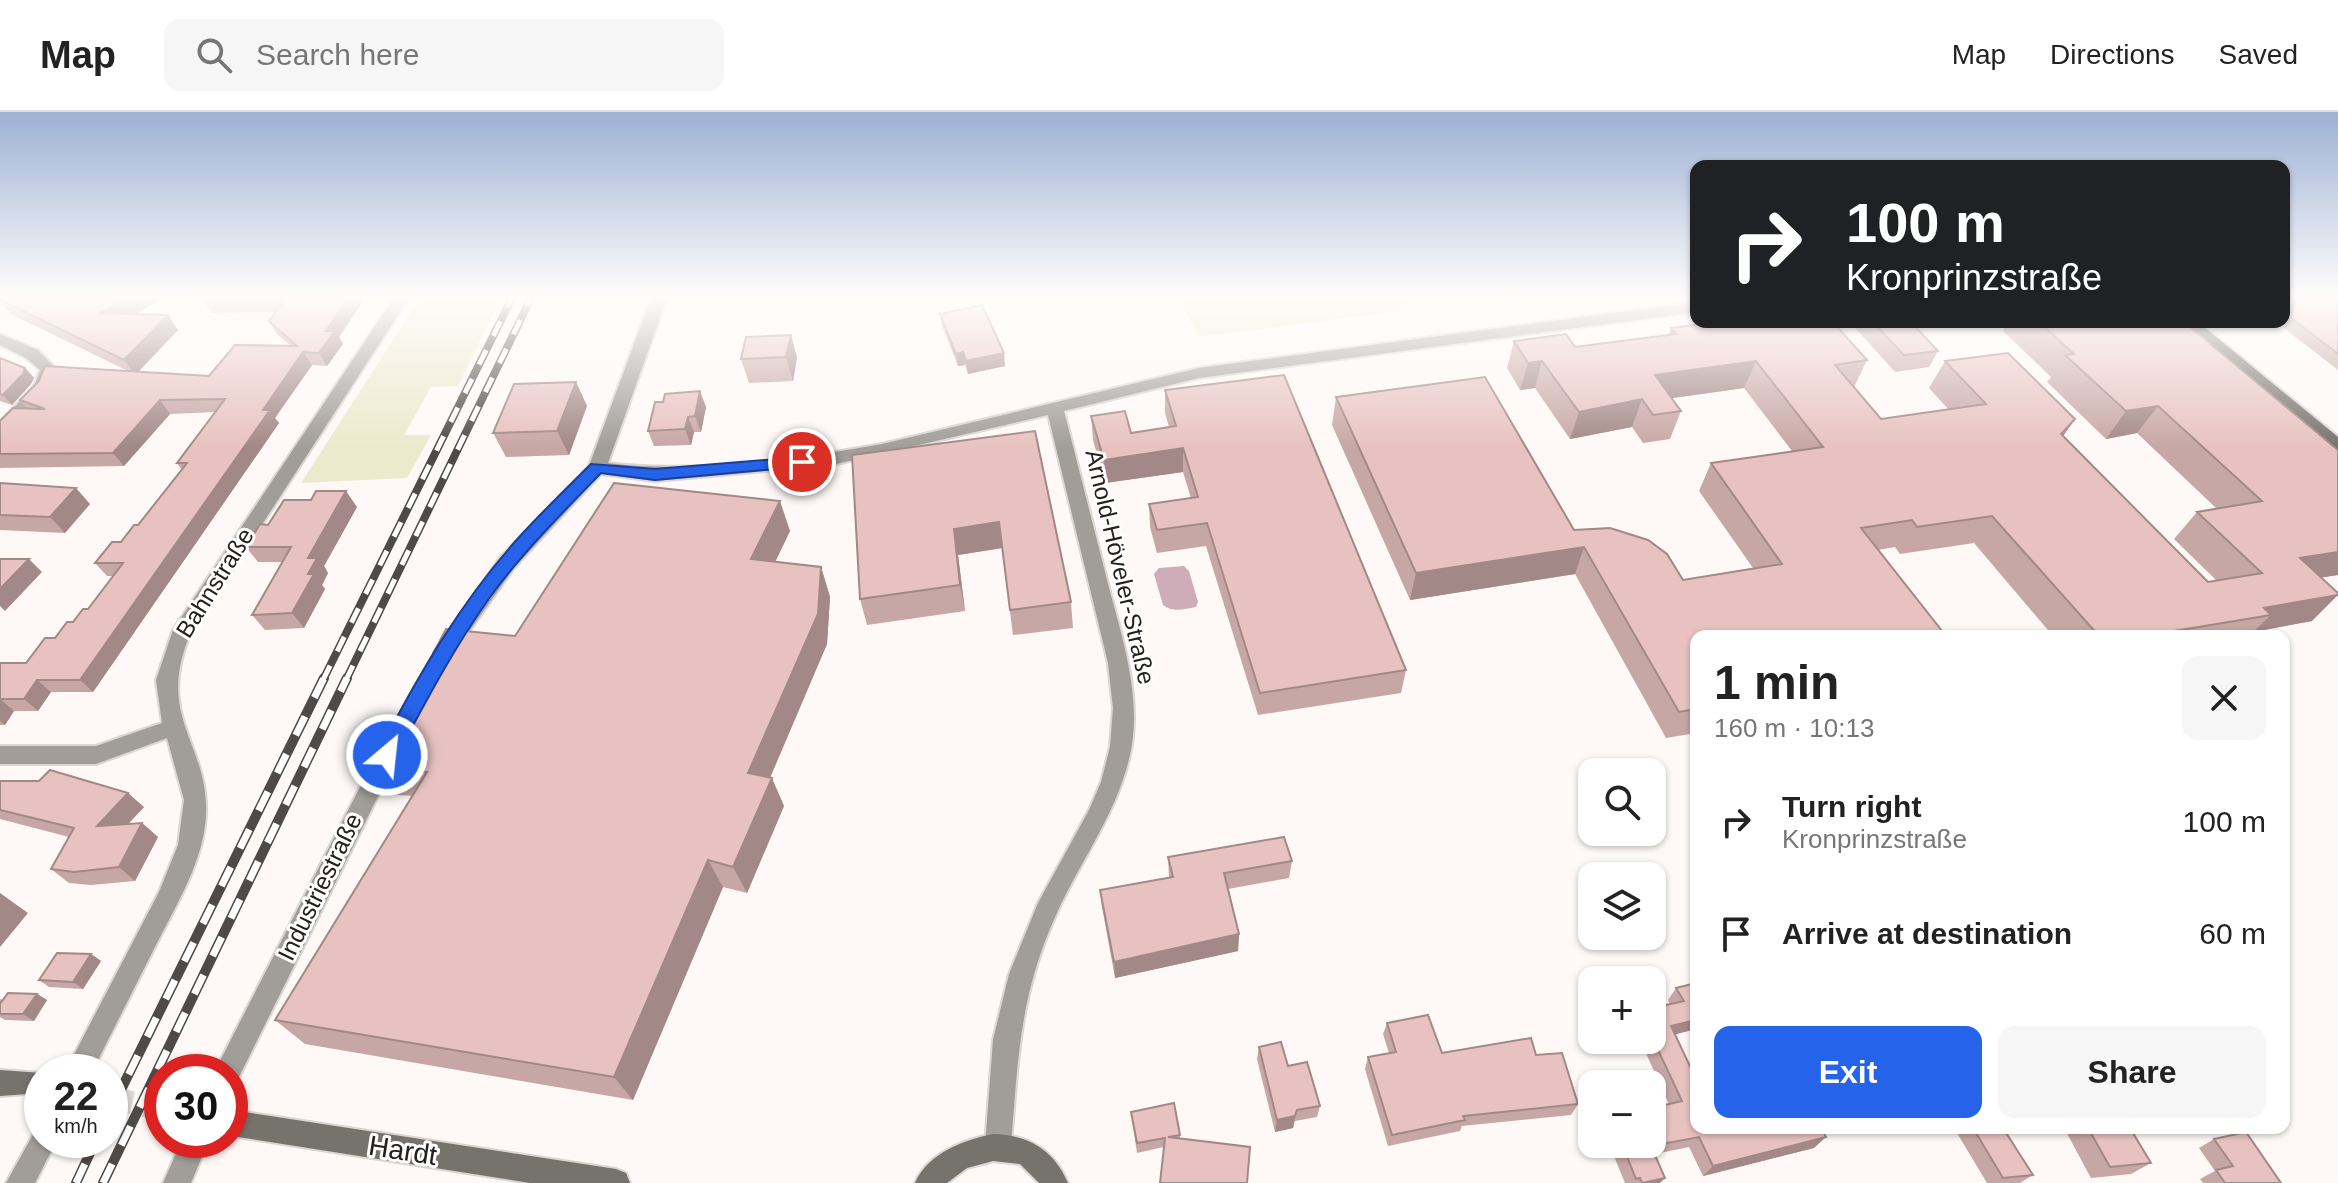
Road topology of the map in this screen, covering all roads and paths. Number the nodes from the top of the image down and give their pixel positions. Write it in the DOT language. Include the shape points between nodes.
graph roads {
  1 [pos="19,348"];
  2 [pos="369,348"];
  3 [pos="641,348"];
  4 [pos="1387,348"];
  5 [pos="2219,348"];
  6 [pos="1055,408"];
  7 [pos="0,432"];
  8 [pos="2338,446"];
  9 [pos="597,468"];
  10 [pos="432,673"];
  11 [pos="404,725"];
  12 [pos="174,727"];
  13 [pos="0,755"];
  14 [pos="87,1054"];
  15 [pos="237,1054"];
  16 [pos="0,1083"];
  17 [pos="24,1083"];
  18 [pos="248,1126"];
  19 [pos="998,1146"];
  20 [pos="34,1158"];
  21 [pos="188,1158"];
  22 [pos="20,1183"];
  23 [pos="177,1183"];
  24 [pos="616,1183"];
  25 [pos="929,1183"];
  26 [pos="1054,1183"];
  1 -- 7 [label="street" via="48,369 42,388"];
  2 -- 12 [label="street, Bahnstraße" via="180,635 166,687"];
  3 -- 9 [label="street"];
  4 -- 6 [label="street" via="1199,373"];
  5 -- 8 [label="main road"];
  6 -- 9 [label="street" via="832,459 655,475"];
  6 -- 19 [label="street, Arnold-Höveler-Straße" via="1118,663 1123,724 1119,764 1104,809 1031,944 1013,998"];
  9 -- 10 [label="street" via="507,563"];
  11 -- 15 [label="street, Industriestraße"];
  12 -- 13 [label="street" via="96,755"];
  12 -- 14 [label="street, Bahnstraße" via="194,781 192,838"];
  16 -- 17 [label="main road"];
  18 -- 24 [label="main road, Hardt"];
  19 -- 25 [label="main road" via="953,1158"];
  19 -- 26 [label="main road" via="1037,1161"];
  20 -- 22 [label="street"];
  21 -- 23 [label="street"];
}
